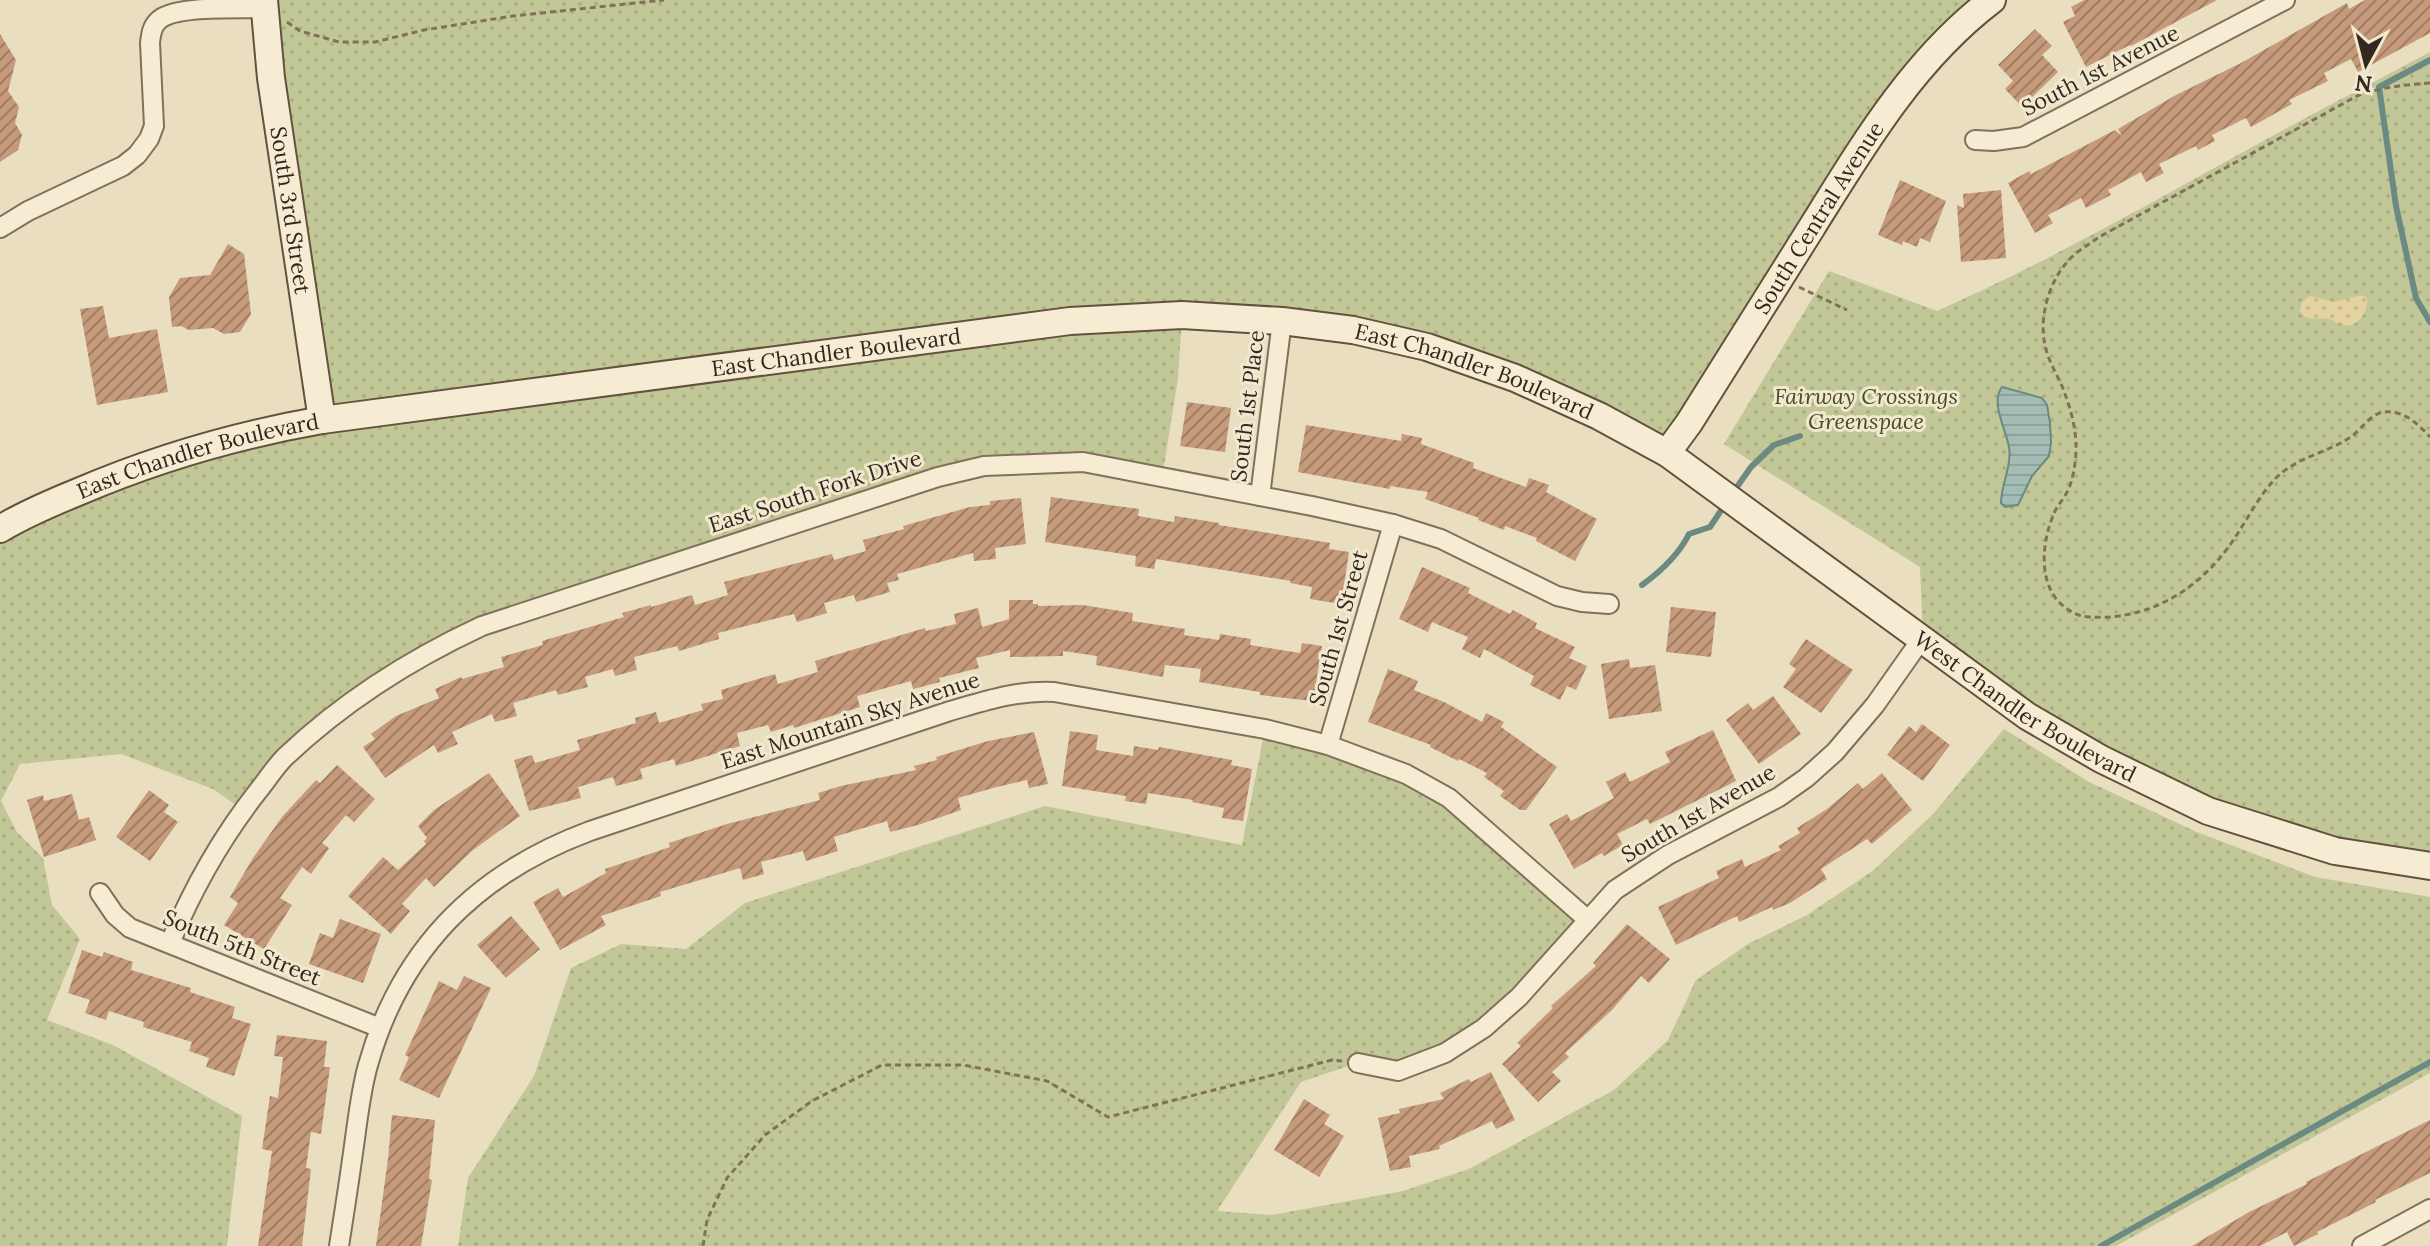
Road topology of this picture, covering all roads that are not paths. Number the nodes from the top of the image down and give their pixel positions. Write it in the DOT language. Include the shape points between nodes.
graph roads {
  1 [pos="1992,0"];
  2 [pos="2285,0"];
  3 [pos="264,4"];
  4 [pos="1975,140"];
  5 [pos="0,228"];
  6 [pos="1282,321"];
  7 [pos="322,420"];
  8 [pos="1667,453"];
  9 [pos="1260,496"];
  10 [pos="1393,524"];
  11 [pos="0,529"];
  12 [pos="1609,604"];
  13 [pos="1923,637"];
  14 [pos="1328,745"];
  15 [pos="2430,866"];
  16 [pos="100,893"];
  17 [pos="1588,920"];
  18 [pos="170,943"];
  19 [pos="380,1028"];
  20 [pos="1358,1063"];
  21 [pos="2430,1209"];
  22 [pos="339,1246"];
  23 [pos="2362,1246"];
  1 -- 8 [label="main road, South Central Avenue" via="1943,44 1865,142"];
  2 -- 4 [label="street, South 1st Avenue" via="2023,137"];
  3 -- 5 [label="street" via="175,11 158,20 150,43 154,126 137,155"];
  3 -- 7 [label="main road, South 3rd Street"];
  6 -- 7 [label="main road, East Chandler Boulevard" via="1182,315 1070,321"];
  6 -- 8 [label="main road, East Chandler Boulevard" via="1427,347 1501,372"];
  6 -- 9 [label="street, South 1st Place"];
  7 -- 11 [label="main road, East Chandler Boulevard" via="192,449 109,478"];
  8 -- 13 [label="main road, West Chandler Boulevard"];
  9 -- 10 [label="street, East South Fork Drive"];
  9 -- 18 [label="street, East South Fork Drive" via="1083,462 984,466 482,626 387,677 283,759 213,854"];
  10 -- 12 [label="street, East South Fork Drive" via="1441,539 1557,596"];
  10 -- 14 [label="street, South 1st Street"];
  13 -- 15 [label="main road, West Chandler Boulevard" via="2027,716 2208,811 2335,851"];
  13 -- 17 [label="street, South 1st Avenue" via="1854,732 1806,778 1644,869 1615,890"];
  14 -- 17 [label="street, East Mountain Sky Avenue" via="1406,774 1449,798"];
  14 -- 19 [label="street, East Mountain Sky Avenue" via="1054,692 1008,694 950,711 551,846 463,905 417,956"];
  16 -- 18 [label="street, South 5th Street" via="130,928"];
  17 -- 20 [label="street, South 1st Avenue" via="1519,997 1445,1053 1398,1071"];
  18 -- 19 [label="street, South 5th Street"];
  19 -- 22 [label="street, East Mountain Sky Avenue" via="367,1068"];
  21 -- 23 [label="street"];
}
